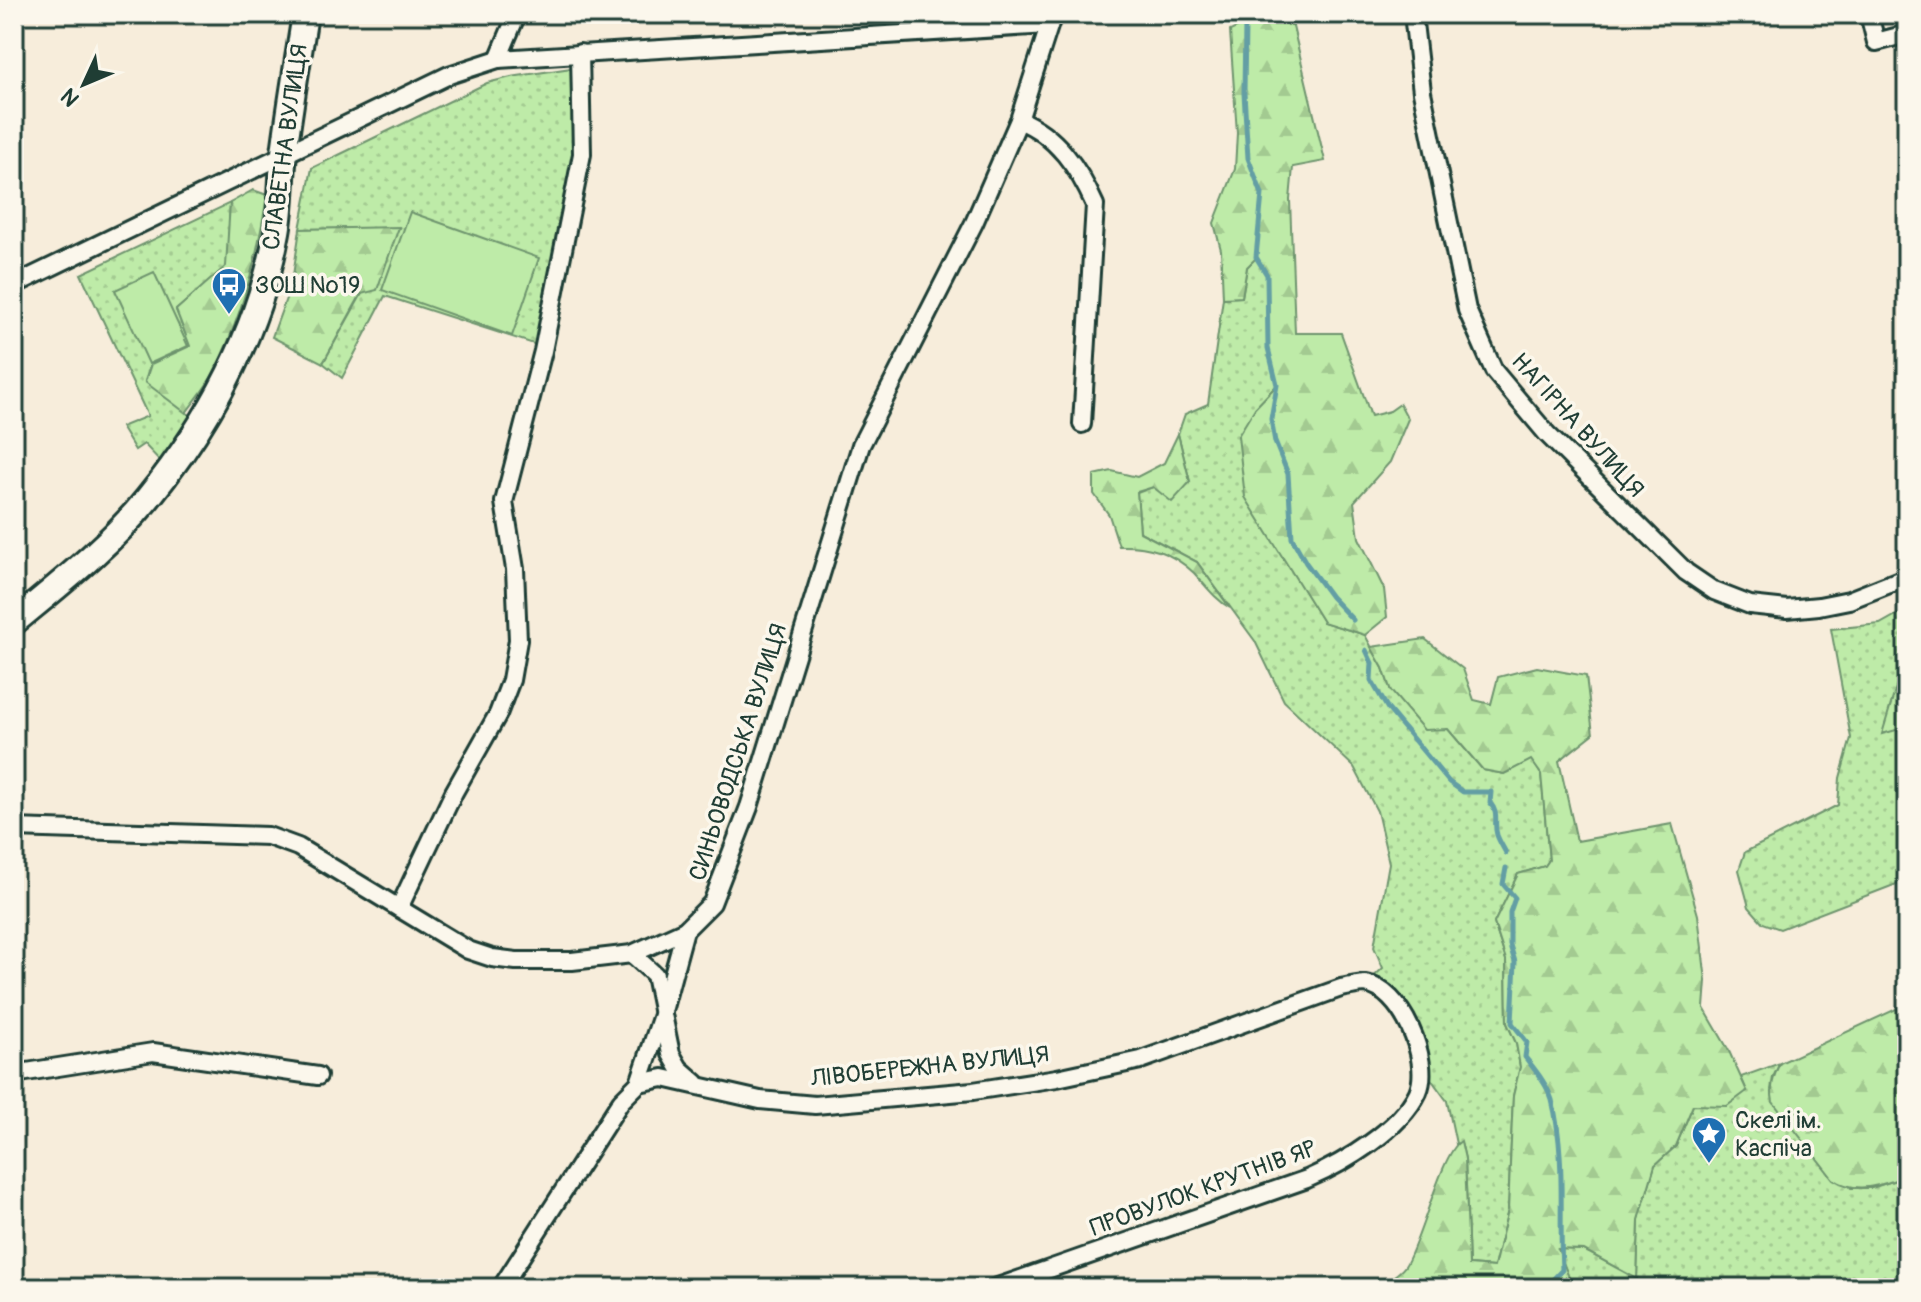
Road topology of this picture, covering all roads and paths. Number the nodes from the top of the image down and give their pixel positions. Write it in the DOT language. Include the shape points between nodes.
graph roads {
  1 [pos="305,14"];
  2 [pos="517,14"];
  3 [pos="1413,14"];
  4 [pos="1869,14"];
  5 [pos="1051,20"];
  6 [pos="1907,34"];
  7 [pos="580,53"];
  8 [pos="498,59"];
  9 [pos="1019,120"];
  10 [pos="284,154"];
  11 [pos="14,285"];
  12 [pos="1082,424"];
  13 [pos="1907,577"];
  14 [pos="14,622"];
  15 [pos="14,828"];
  16 [pos="399,908"];
  17 [pos="685,930"];
  18 [pos="632,954"];
  19 [pos="1366,984"];
  20 [pos="662,1015"];
  21 [pos="14,1074"];
  22 [pos="318,1076"];
  23 [pos="639,1083"];
  24 [pos="698,1084"];
  25 [pos="501,1288"];
  26 [pos="995,1288"];
  1 -- 10 [label="main road, СЛАВЕТНА ВУЛИЦЯ"];
  2 -- 8 [label="street"];
  3 -- 13 [label="street, НАГІРНА ВУЛИЦЯ" via="1422,92 1467,310 1494,371 1547,434 1686,572 1714,591 1750,605 1787,609 1849,600"];
  4 -- 6 [label="street" via="1876,42"];
  5 -- 7 [label="street"];
  5 -- 9 [label="street, СИНЬОВОДСЬКА ВУЛИЦЯ"];
  7 -- 8 [label="street"];
  7 -- 16 [label="street" via="582,154 543,351 504,502 515,569 518,640 511,680"];
  8 -- 10 [label="street" via="449,75"];
  9 -- 12 [label="street" via="1040,128 1080,172 1095,205"];
  9 -- 17 [label="street, СИНЬОВОДСЬКА ВУЛИЦЯ" via="974,223 861,445 749,807 712,903"];
  10 -- 11 [label="street"];
  10 -- 14 [label="main road, СЛАВЕТНА ВУЛИЦЯ" via="277,232 252,322 228,378 147,499"];
  15 -- 16 [label="street, СИНЬОВОДСЬКА ВУЛИЦЯ" via="268,836 298,847"];
  16 -- 18 [label="street, СИНЬОВОДСЬКА ВУЛИЦЯ" via="468,950 492,958 572,961"];
  17 -- 18 [label="street, СИНЬОВОДСЬКА ВУЛИЦЯ"];
  17 -- 20 [label="street"];
  18 -- 20 [label="street" via="655,975"];
  19 -- 24 [label="street, ЛІВОБЕРЕЖНА ВУЛИЦЯ" via="1341,988 1141,1060 987,1089 815,1105 760,1100"];
  19 -- 26 [label="street, ПРОВУЛОК КРУТНІВ ЯР" via="1388,995 1403,1017 1423,1068 1419,1090 1387,1129 1307,1179"];
  20 -- 23 [label="street"];
  20 -- 24 [label="street" via="671,1054"];
  21 -- 22 [label="street" via="153,1052"];
  23 -- 24 [label="street, ЛІВОБЕРЕЖНА ВУЛИЦЯ" via="663,1078"];
  23 -- 25 [label="street" via="621,1101"];
}
